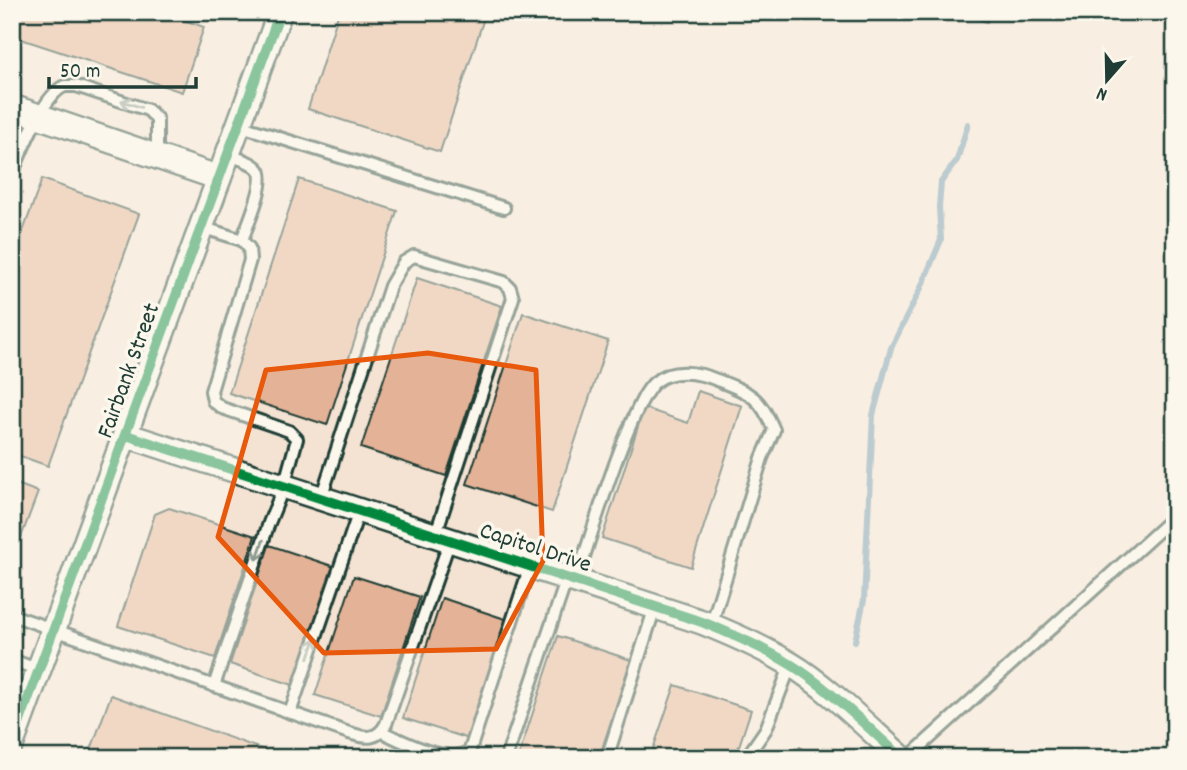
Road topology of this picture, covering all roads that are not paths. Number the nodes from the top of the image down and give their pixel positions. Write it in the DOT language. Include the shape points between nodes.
graph roads {
  1 [pos="280,12"];
  2 [pos="12,107"];
  3 [pos="40,117"];
  4 [pos="238,125"];
  5 [pos="227,155"];
  6 [pos="157,156"];
  7 [pos="12,175"];
  8 [pos="219,178"];
  9 [pos="504,208"];
  10 [pos="201,227"];
  11 [pos="242,240"];
  12 [pos="126,435"];
  13 [pos="284,486"];
  14 [pos="321,499"];
  15 [pos="359,511"];
  16 [pos="1175,516"];
  17 [pos="442,538"];
  18 [pos="530,566"];
  19 [pos="571,580"];
  20 [pos="655,607"];
  21 [pos="12,615"];
  22 [pos="711,626"];
  23 [pos="54,631"];
  24 [pos="12,660"];
  25 [pos="791,664"];
  26 [pos="39,670"];
  27 [pos="214,686"];
  28 [pos="290,713"];
  29 [pos="382,733"];
  30 [pos="12,743"];
  31 [pos="506,758"];
  32 [pos="607,758"];
  33 [pos="746,758"];
  34 [pos="902,758"];
  35 [pos="908,758"];
  1 -- 4 [label="street, Fairbank Street"];
  2 -- 3 [label="street"];
  3 -- 6 [label="street"];
  6 -- 3 [label="lane, one-way" via="157,119 148,110 66,86 58,90"];
  3 -- 7 [label="lane" via="27,134"];
  4 -- 5 [label="street, Fairbank Street"];
  4 -- 9 [label="lane"];
  5 -- 8 [label="street, Fairbank Street"];
  5 -- 11 [label="lane" via="247,162 261,175"];
  6 -- 8 [label="street"];
  8 -- 10 [label="street, Fairbank Street"];
  10 -- 11 [label="lane"];
  10 -- 12 [label="street, Fairbank Street"];
  11 -- 13 [label="lane" via="249,248 250,260 211,391 213,401 222,408 289,431 298,439"];
  12 -- 13 [label="street, Capitol Drive"];
  12 -- 23 [label="street, Fairbank Street"];
  13 -- 14 [label="street, Capitol Drive"];
  13 -- 27 [label="lane, one-way"];
  14 -- 15 [label="street, Capitol Drive"];
  14 -- 17 [label="lane" via="390,286 404,262 414,256 503,282 513,298"];
  15 -- 17 [label="street, Capitol Drive"];
  28 -- 15 [label="lane, one-way"];
  16 -- 35 [label="lane"];
  17 -- 18 [label="street, Capitol Drive"];
  17 -- 29 [label="lane"];
  18 -- 19 [label="street, Capitol Drive"];
  18 -- 29 [label="lane" via="470,750 444,755"];
  19 -- 20 [label="street, Capitol Drive"];
  19 -- 22 [label="lane" via="643,398 656,382 677,372 711,377 750,394 766,410 774,430"];
  19 -- 31 [label="lane"];
  20 -- 22 [label="street, Capitol Drive"];
  20 -- 32 [label="lane"];
  21 -- 23 [label="lane"];
  22 -- 25 [label="street, Capitol Drive"];
  23 -- 26 [label="street, Fairbank Street"];
  23 -- 27 [label="lane"];
  24 -- 26 [label="lane"];
  25 -- 33 [label="lane" via="766,729"];
  25 -- 34 [label="street, Capitol Drive"];
  26 -- 30 [label="street, Fairbank Street"];
  27 -- 28 [label="lane"];
  28 -- 29 [label="lane" via="366,738"];
}
